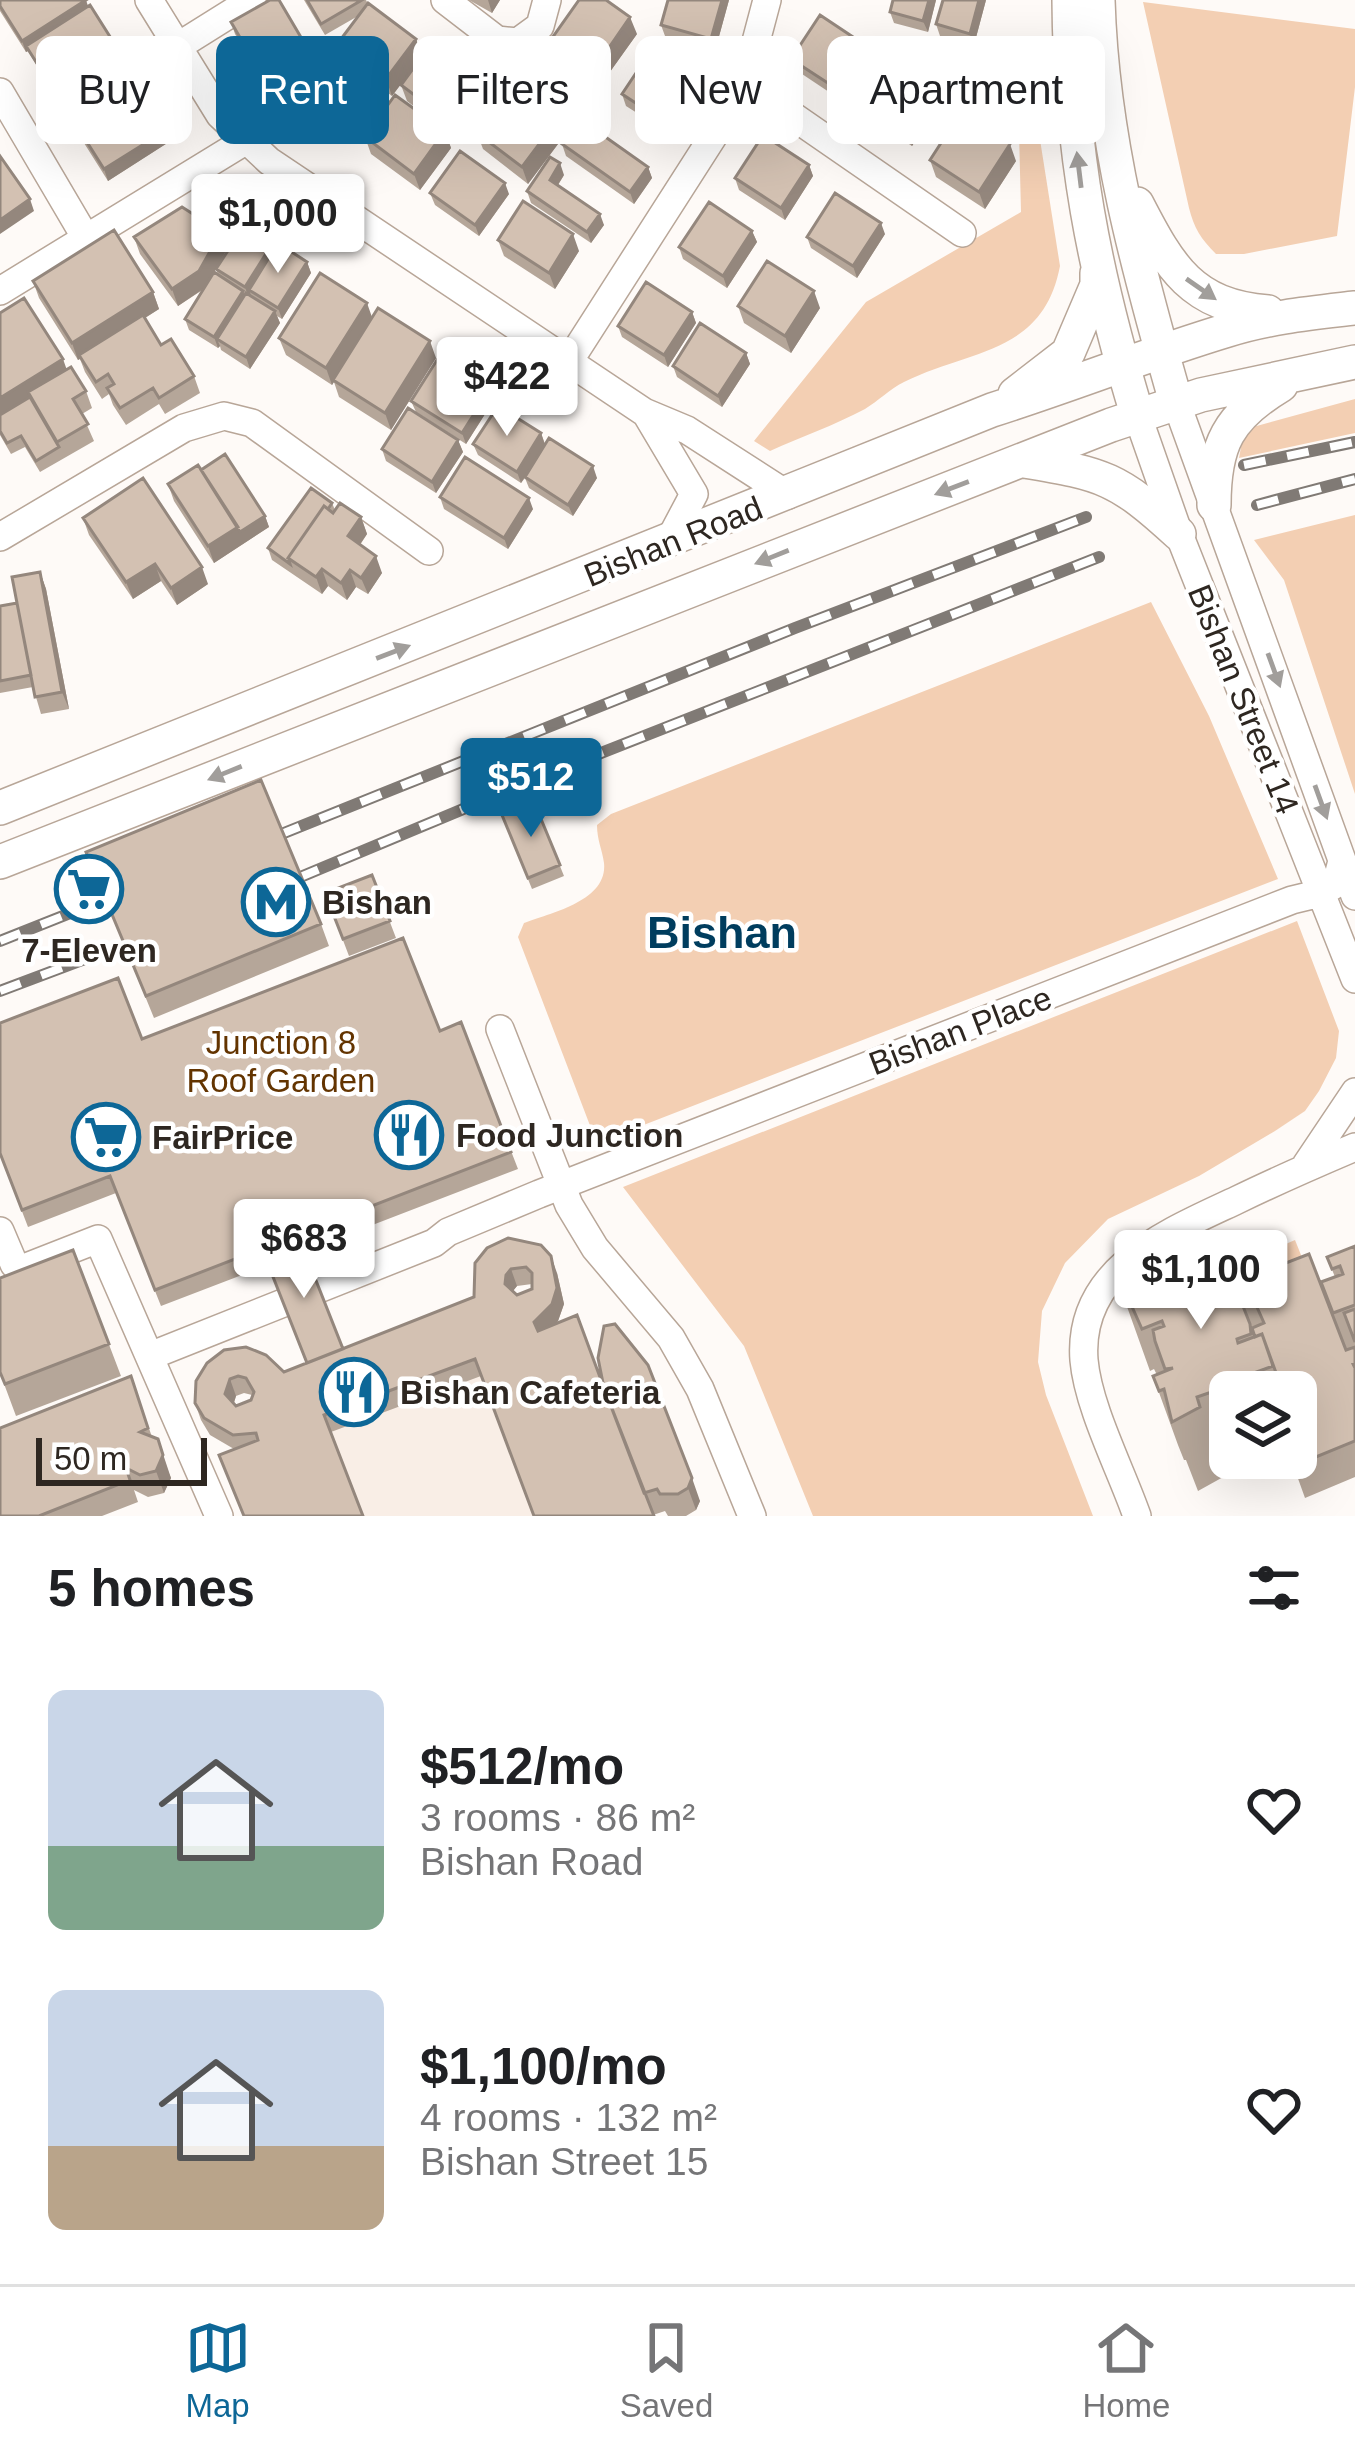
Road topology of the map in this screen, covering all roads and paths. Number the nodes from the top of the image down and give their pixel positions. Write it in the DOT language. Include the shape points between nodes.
graph roads {
  1 [pos="149,0"];
  2 [pos="252,0"];
  3 [pos="445,0"];
  4 [pos="547,0"];
  5 [pos="767,0"];
  6 [pos="1070,0"];
  7 [pos="1098,0"];
  8 [pos="170,36"];
  9 [pos="757,36"];
  10 [pos="192,38"];
  11 [pos="192,71"];
  12 [pos="0,92"];
  13 [pos="216,110"];
  14 [pos="803,123"];
  15 [pos="239,144"];
  16 [pos="248,144"];
  17 [pos="707,144"];
  18 [pos="1113,160"];
  19 [pos="962,233"];
  20 [pos="87,240"];
  21 [pos="1096,265"];
  22 [pos="0,291"];
  23 [pos="1355,308"];
  24 [pos="1294,314"];
  25 [pos="1162,353"];
  26 [pos="1355,362"];
  27 [pos="568,363"];
  28 [pos="1123,368"];
  29 [pos="1298,374"];
  30 [pos="1176,402"];
  31 [pos="992,410"];
  32 [pos="644,412"];
  33 [pos="1138,417"];
  34 [pos="1022,461"];
  35 [pos="788,495"];
  36 [pos="1214,505"];
  37 [pos="1179,533"];
  38 [pos="0,537"];
  39 [pos="668,543"];
  40 [pos="429,551"];
  41 [pos="0,808"];
  42 [pos="1342,861"];
  43 [pos="0,862"];
  44 [pos="1321,892"];
  45 [pos="1355,896"];
  46 [pos="1355,979"];
  47 [pos="500,1029"];
  48 [pos="1355,1092"];
  49 [pos="1355,1148"];
  50 [pos="1355,1165"];
  51 [pos="1304,1168"];
  52 [pos="562,1185"];
  53 [pos="0,1231"];
  54 [pos="148,1349"];
  55 [pos="203,1486"];
  56 [pos="209,1516"];
  57 [pos="219,1516"];
  58 [pos="752,1516"];
  59 [pos="1137,1516"];
  1 -- 8 [label="street"];
  2 -- 10 [label="street"];
  3 -- 4 [label="street" via="497,40 518,42 540,26"];
  5 -- 9 [label="street"];
  21 -- 6 [label="main road, one-way" via="1079,181"];
  7 -- 18 [label="main road"];
  11 -- 13 [label="street"];
  12 -- 20 [label="street"];
  14 -- 19 [label="street"];
  15 -- 20 [label="street"];
  16 -- 27 [label="street"];
  17 -- 27 [label="street"];
  18 -- 24 [label="main road, one-way" via="1163,254 1196,292 1235,310"];
  18 -- 25 [label="main road"];
  20 -- 22 [label="street"];
  21 -- 28 [label="main road"];
  21 -- 31 [label="main road" via="1096,285 1068,352"];
  23 -- 24 [label="main road, Bishan Road"];
  24 -- 25 [label="main road, Bishan Road"];
  25 -- 28 [label="main road, Bishan Road"];
  25 -- 30 [label="main road"];
  26 -- 29 [label="main road, Bishan Road"];
  27 -- 32 [label="street"];
  28 -- 31 [label="main road, Bishan Road"];
  28 -- 33 [label="main road"];
  29 -- 30 [label="main road, Bishan Road"];
  29 -- 36 [label="main road" via="1242,412 1230,430 1216,457"];
  30 -- 33 [label="main road, Bishan Road"];
  30 -- 36 [label="street, Bishan Street 14"];
  31 -- 35 [label="main road, Bishan Road"];
  32 -- 35 [label="street"];
  32 -- 39 [label="street" via="694,494"];
  33 -- 34 [label="main road, Bishan Road"];
  33 -- 37 [label="street, Bishan Street 14"];
  34 -- 37 [label="main road" via="1110,480"];
  34 -- 43 [label="main road, Bishan Road, one-way"];
  35 -- 39 [label="main road, Bishan Road"];
  36 -- 42 [label="street, Bishan Street 14, one-way"];
  37 -- 44 [label="street, Bishan Street 14"];
  38 -- 40 [label="street" via="184,428 224,416 252,422"];
  41 -- 39 [label="main road, Bishan Road, one-way"];
  42 -- 44 [label="street" via="1336,884"];
  42 -- 45 [label="street, Bishan Street 14"];
  44 -- 46 [label="street, Bishan Street 14"];
  44 -- 52 [label="street, Bishan Place"];
  47 -- 52 [label="street"];
  48 -- 51 [label="street"];
  49 -- 51 [label="street"];
  50 -- 51 [label="street"];
  51 -- 59 [label="street" via="1150,1241 1090,1309 1084,1357 1093,1400"];
  52 -- 54 [label="street, Bishan Place" via="434,1243"];
  52 -- 58 [label="street" via="595,1248 681,1355"];
  53 -- 54 [label="street" via="14,1264 24,1268 98,1239"];
  54 -- 55 [label="street"];
  55 -- 56 [label="street"];
  55 -- 57 [label="street"];
}
